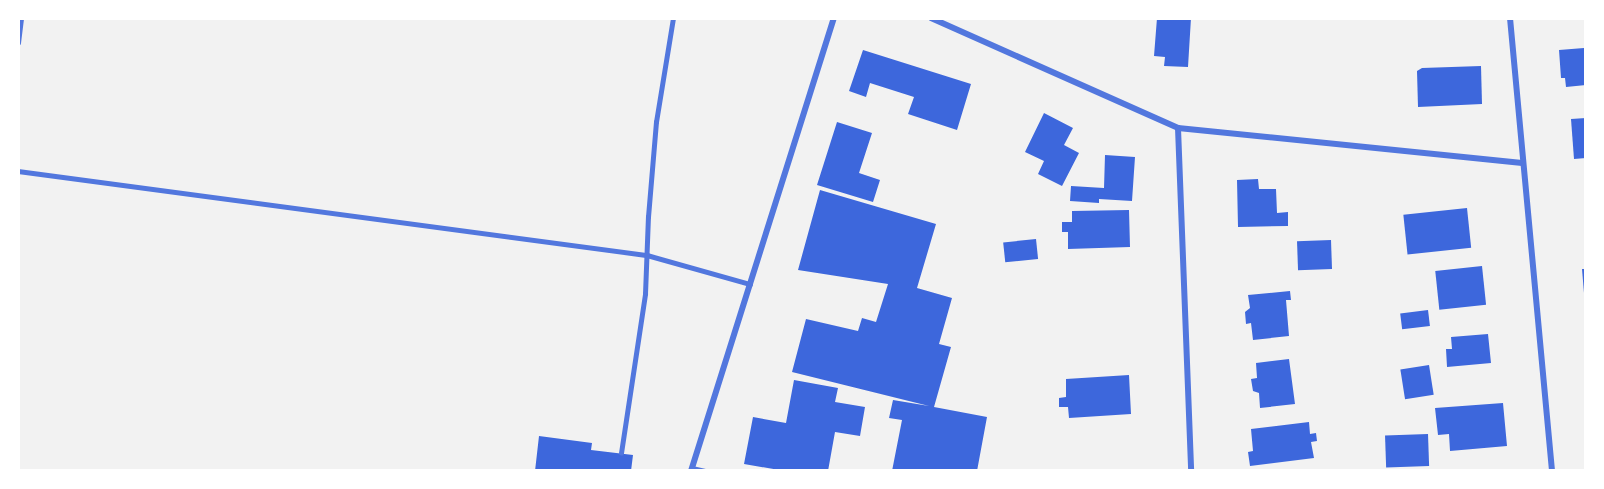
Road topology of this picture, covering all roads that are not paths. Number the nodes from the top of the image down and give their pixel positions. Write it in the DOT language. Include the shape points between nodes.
graph roads {
  1 [pos="21,18"];
  2 [pos="673,18"];
  3 [pos="834,18"];
  4 [pos="931,18"];
  5 [pos="1510,18"];
  6 [pos="18,43"];
  7 [pos="1178,128"];
  8 [pos="1521,163"];
  9 [pos="18,171"];
  10 [pos="647,255"];
  11 [pos="750,284"];
  12 [pos="621,453"];
  13 [pos="692,470"];
  14 [pos="705,471"];
  15 [pos="1191,471"];
  16 [pos="1552,471"];
  1 -- 6 [label="lane"];
  2 -- 10 [label="lane" via="656,122"];
  3 -- 11 [label="street"];
  4 -- 7 [label="street"];
  5 -- 8 [label="street"];
  7 -- 8 [label="street"];
  7 -- 15 [label="street"];
  8 -- 16 [label="street"];
  9 -- 10 [label="lane"];
  10 -- 11 [label="lane"];
  10 -- 12 [label="lane" via="645,294"];
  11 -- 13 [label="street"];
  13 -- 14 [label="lane"];
}
